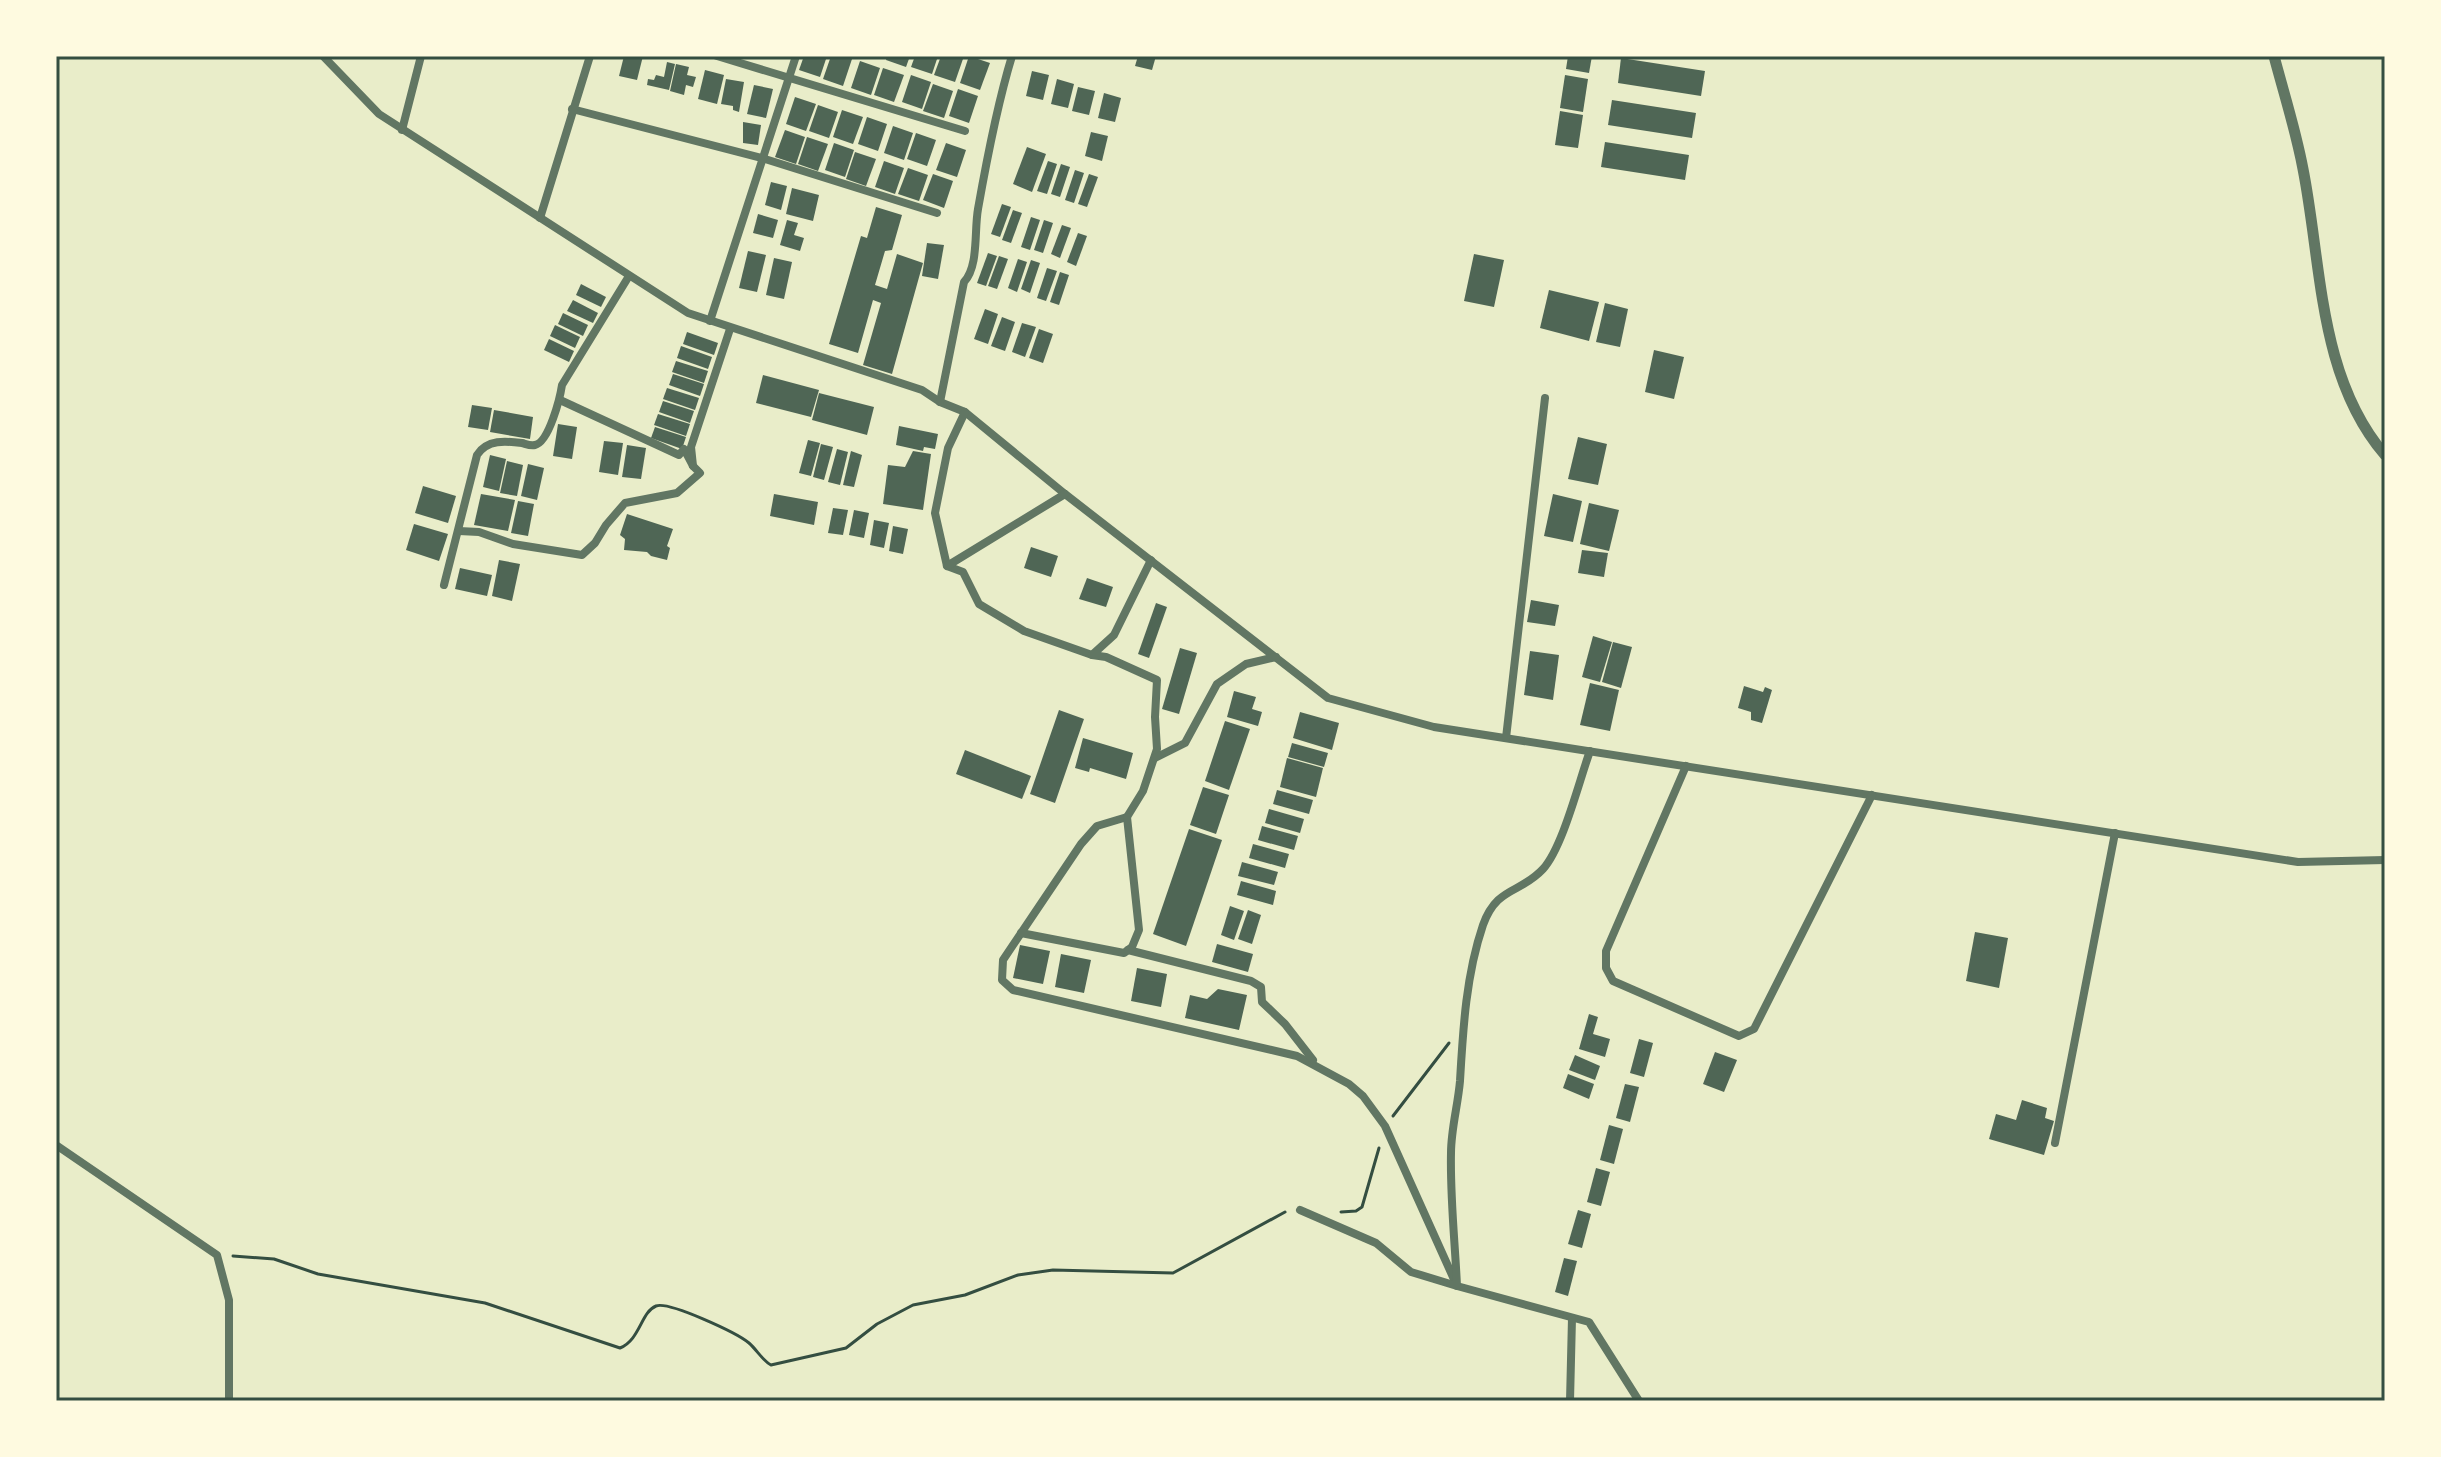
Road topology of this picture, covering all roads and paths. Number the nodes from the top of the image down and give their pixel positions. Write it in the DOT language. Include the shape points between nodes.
graph roads {
  1 [pos="323,56"];
  2 [pos="421,56"];
  3 [pos="590,56"];
  4 [pos="717,56"];
  5 [pos="796,56"];
  6 [pos="1012,56"];
  7 [pos="2274,56"];
  8 [pos="789,77"];
  9 [pos="572,109"];
  10 [pos="402,130"];
  11 [pos="965,131"];
  12 [pos="765,159"];
  13 [pos="937,213"];
  14 [pos="540,218"];
  15 [pos="629,276"];
  16 [pos="710,321"];
  17 [pos="730,329"];
  18 [pos="1545,398"];
  19 [pos="560,400"];
  20 [pos="940,402"];
  21 [pos="965,412"];
  22 [pos="2385,455"];
  23 [pos="693,466"];
  24 [pos="1065,494"];
  25 [pos="459,531"];
  26 [pos="1151,560"];
  27 [pos="947,566"];
  28 [pos="444,585"];
  29 [pos="1092,655"];
  30 [pos="1276,657"];
  31 [pos="1506,738"];
  32 [pos="1590,751"];
  33 [pos="1154,758"];
  34 [pos="1686,766"];
  35 [pos="1872,795"];
  36 [pos="1127,817"];
  37 [pos="2115,833"];
  38 [pos="2385,860"];
  39 [pos="1021,933"];
  40 [pos="1128,950"];
  41 [pos="1463,1025"];
  42 [pos="1318,1066"];
  43 [pos="1385,1126"];
  44 [pos="2055,1143"];
  45 [pos="56,1145"];
  46 [pos="1300,1210"];
  47 [pos="1338,1212"];
  48 [pos="217,1255"];
  49 [pos="1457,1286"];
  50 [pos="1572,1318"];
  51 [pos="229,1401"];
  52 [pos="1570,1401"];
  53 [pos="1639,1401"];
  1 -- 10 [label="street" via="379,114"];
  2 -- 10 [label="street"];
  3 -- 9 [label="street"];
  4 -- 8 [label="street"];
  5 -- 8 [label="street"];
  6 -- 20 [label="street"];
  7 -- 22 [label="street" via="2303,168 2333,357 2356,415"];
  8 -- 11 [label="street"];
  8 -- 12 [label="street"];
  9 -- 12 [label="street"];
  9 -- 14 [label="street"];
  10 -- 14 [label="street"];
  12 -- 13 [label="street"];
  12 -- 16 [label="street"];
  14 -- 15 [label="street"];
  15 -- 16 [label="street"];
  15 -- 19 [label="street" via="562,385"];
  16 -- 17 [label="street"];
  17 -- 20 [label="street" via="922,390"];
  17 -- 23 [label="street" via="691,447"];
  18 -- 31 [label="street"];
  19 -- 23 [label="street" via="679,455 684,449"];
  19 -- 25 [label="street" via="544,439 534,446 493,442 480,449"];
  20 -- 21 [label="street"];
  21 -- 24 [label="street"];
  21 -- 27 [label="street" via="948,448 935,513"];
  23 -- 25 [label="street" via="700,473 677,493 625,503 582,555"];
  24 -- 26 [label="street"];
  24 -- 27 [label="street"];
  25 -- 28 [label="street"];
  26 -- 29 [label="street" via="1114,635"];
  26 -- 30 [label="street"];
  27 -- 29 [label="street" via="963,572 979,604 1024,631"];
  29 -- 33 [label="street" via="1157,680"];
  30 -- 31 [label="street" via="1328,698 1434,727"];
  30 -- 33 [label="street" via="1246,664 1217,684 1185,743"];
  31 -- 32 [label="street"];
  32 -- 34 [label="street"];
  32 -- 41 [label="street" via="1545,868 1499,898 1484,924"];
  33 -- 36 [label="street"];
  34 -- 35 [label="street"];
  34 -- 35 [label="street" via="1606,951 1606,968 1613,981 1739,1036 1754,1029"];
  35 -- 37 [label="street"];
  36 -- 39 [label="street" via="1097,826"];
  36 -- 40 [label="street" via="1139,930"];
  37 -- 38 [label="street" via="2298,862"];
  37 -- 44 [label="street"];
  39 -- 40 [label="street"];
  39 -- 42 [label="street" via="1001,970 1002,980 1013,990 1297,1056"];
  40 -- 42 [label="street" via="1261,987 1262,1002"];
  41 -- 43 [label="path"];
  41 -- 49 [label="street" via="1451,1150"];
  42 -- 43 [label="street" via="1363,1096"];
  43 -- 47 [label="path" via="1362,1207"];
  43 -- 49 [label="street"];
  45 -- 48 [label="street"];
  46 -- 48 [label="path" via="1282,1213 1173,1273 1053,1270 1018,1275 965,1295 913,1305 846,1348 771,1365 744,1339 671,1306 655,1306 620,1348 485,1303 318,1274 274,1259"];
  46 -- 49 [label="street" via="1376,1243 1411,1272"];
  48 -- 51 [label="street" via="229,1300"];
  49 -- 50 [label="street"];
  50 -- 52 [label="street"];
  50 -- 53 [label="street" via="1589,1322"];
}
